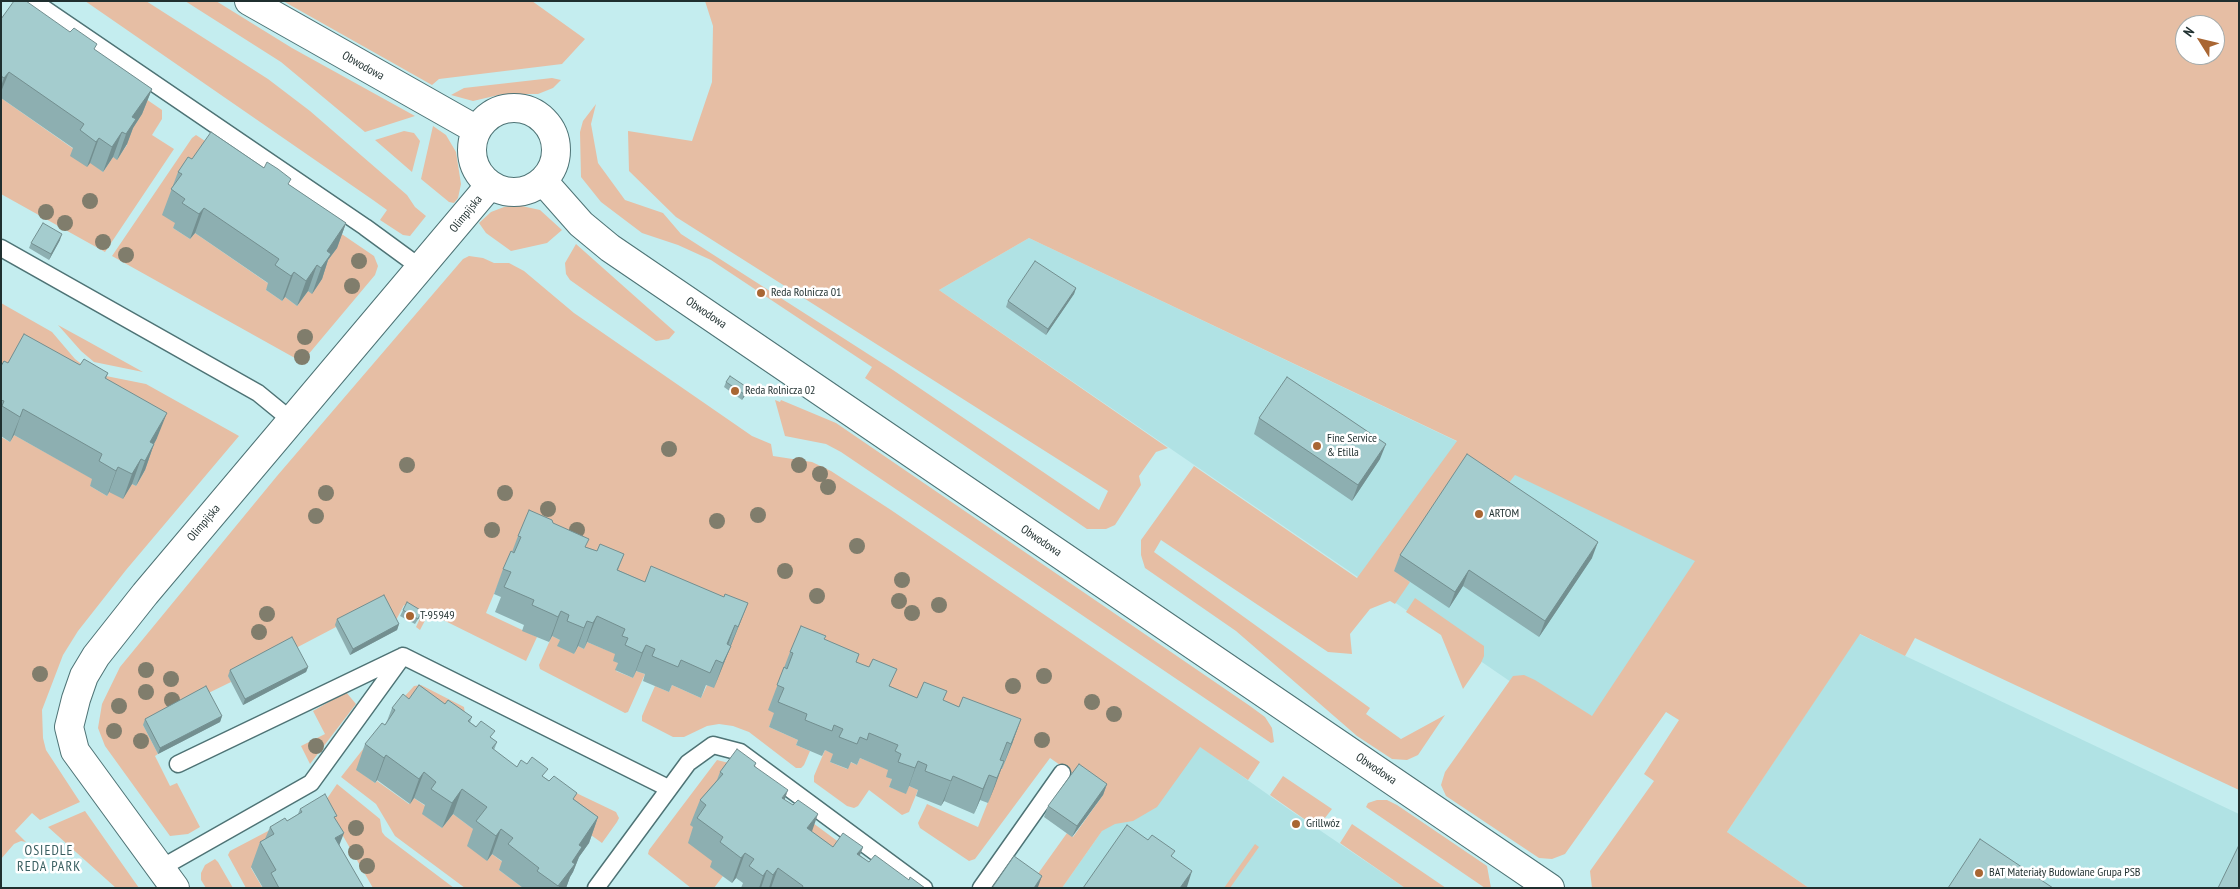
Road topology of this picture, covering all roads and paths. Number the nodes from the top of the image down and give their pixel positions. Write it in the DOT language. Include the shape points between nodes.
graph roads {
  1 [pos="32,1"];
  2 [pos="249,1"];
  3 [pos="477,130"];
  4 [pos="543,181"];
  5 [pos="490,185"];
  6 [pos="1,248"];
  7 [pos="421,268"];
  8 [pos="291,420"];
  9 [pos="403,656"];
  10 [pos="178,764"];
  11 [pos="1062,773"];
  12 [pos="668,788"];
  13 [pos="168,878"];
  14 [pos="596,888"];
  15 [pos="924,888"];
  16 [pos="981,888"];
  17 [pos="1550,888"];
  1 -- 7 [label="lane"];
  2 -- 3 [label="main road, Obwodowa"];
  3 -- 4 [label="main road" via="484,120 507,109 520,108 543,119 551,130 556,150 551,170"];
  3 -- 5 [label="main road" via="472,145 473,160 479,174"];
  4 -- 5 [label="main road" via="531,189 517,192 503,191"];
  4 -- 17 [label="main road, Obwodowa" via="581,224 610,248"];
  5 -- 7 [label="main road, Olimpijska"];
  6 -- 8 [label="lane" via="258,393"];
  7 -- 8 [label="main road, Olimpijska"];
  8 -- 13 [label="main road, Olimpijska" via="113,634 84,676 76,699 69,727 75,751"];
  9 -- 10 [label="lane"];
  9 -- 12 [label="lane"];
  9 -- 13 [label="lane" via="311,783"];
  11 -- 16 [label="lane"];
  12 -- 14 [label="lane"];
  12 -- 15 [label="lane" via="688,763 713,745 740,752"];
}
